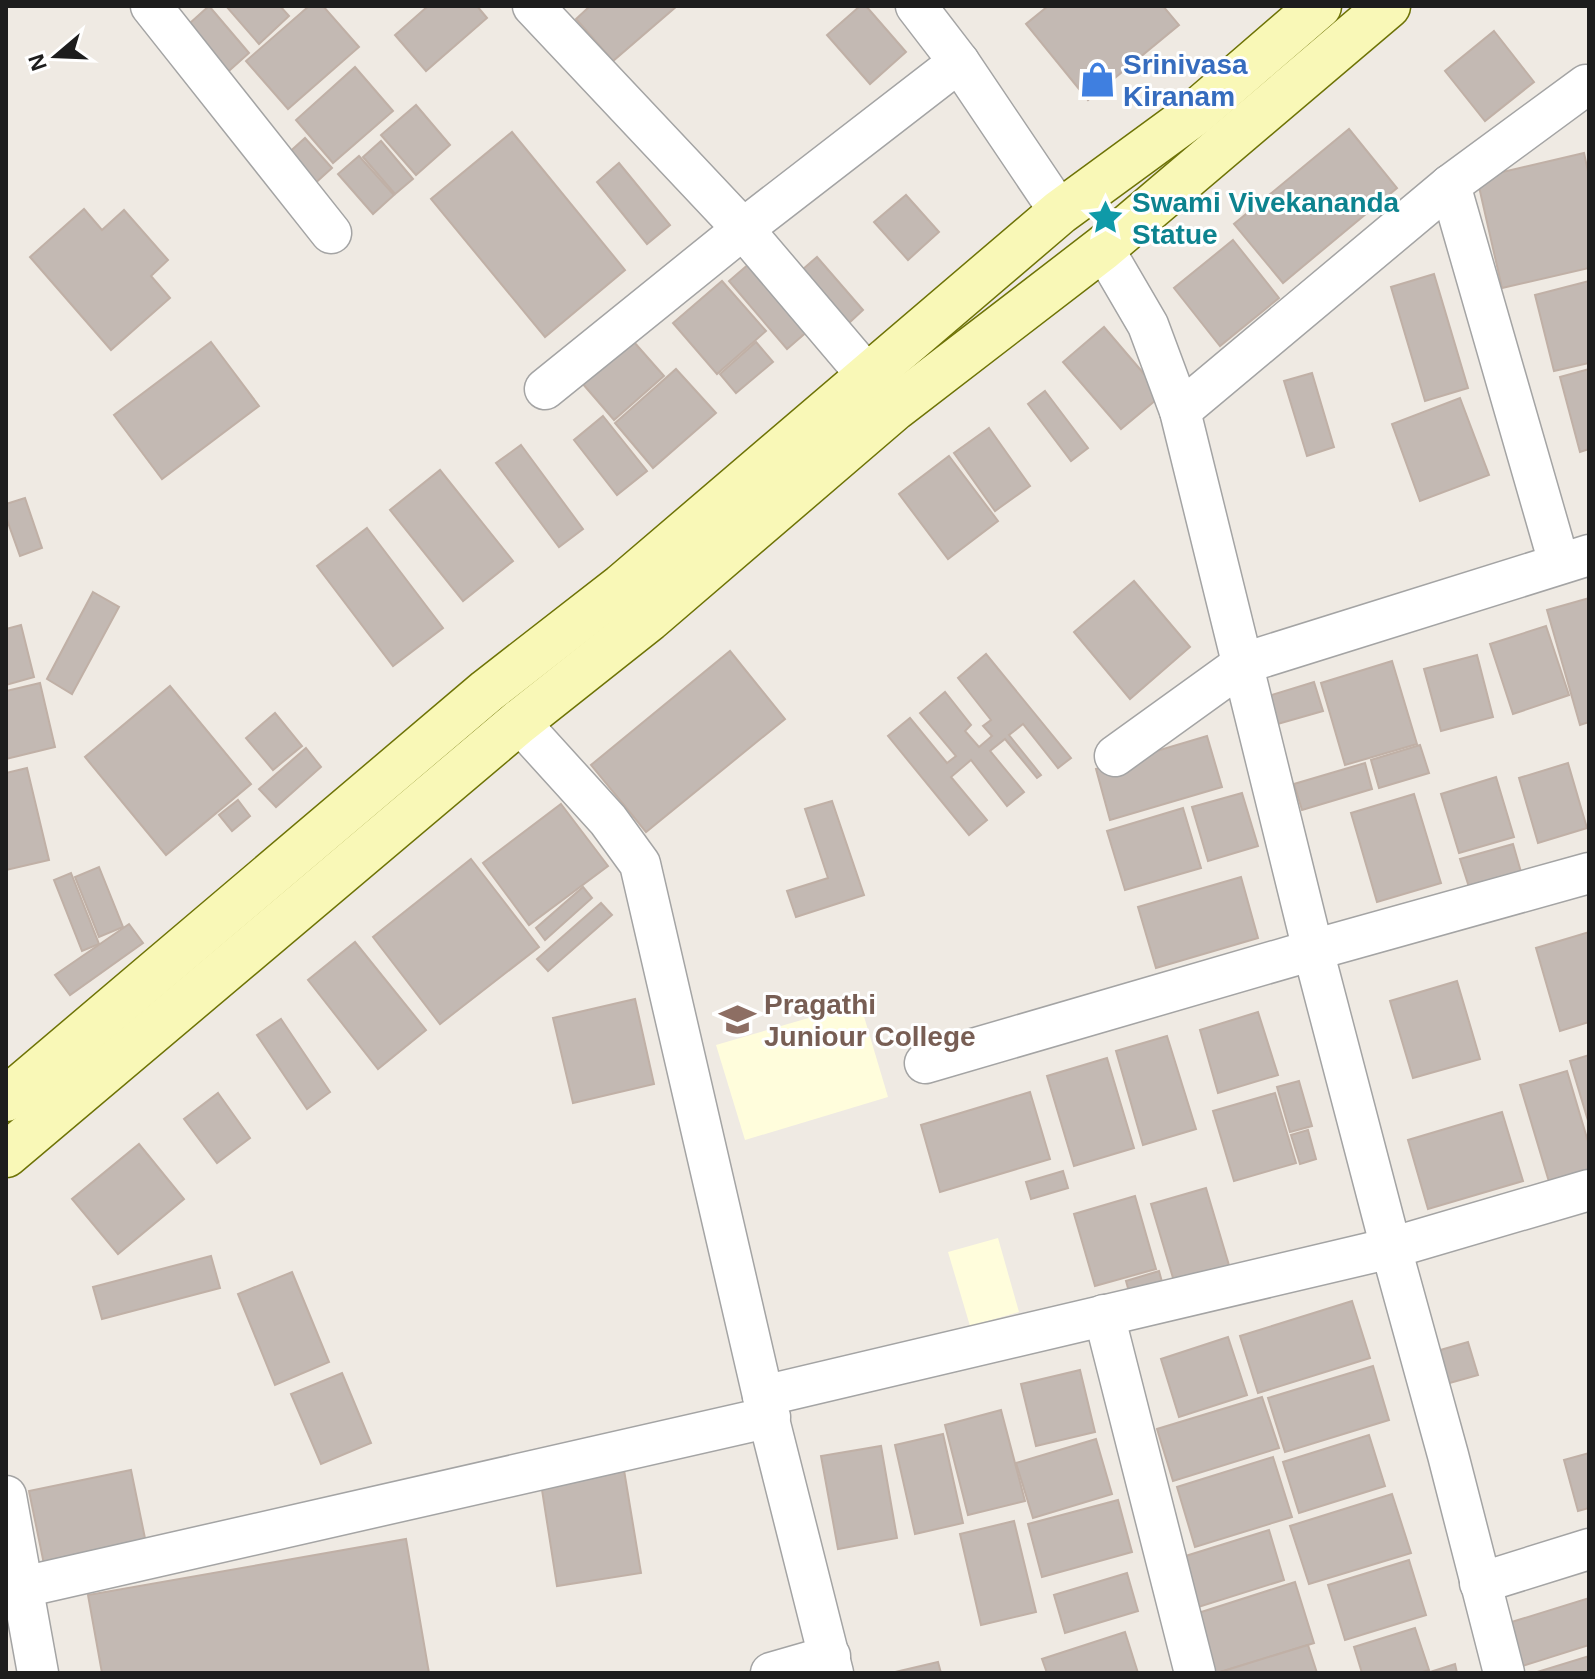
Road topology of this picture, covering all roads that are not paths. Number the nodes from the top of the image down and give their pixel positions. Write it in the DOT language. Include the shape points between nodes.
graph roads {
  1 [pos="151,6"];
  2 [pos="533,6"];
  3 [pos="916,6"];
  4 [pos="1319,6"];
  5 [pos="1388,6"];
  6 [pos="959,62"];
  7 [pos="1589,86"];
  8 [pos="1450,185"];
  9 [pos="1060,212"];
  10 [pos="743,229"];
  11 [pos="331,233"];
  12 [pos="1103,248"];
  13 [pos="867,375"];
  14 [pos="545,389"];
  15 [pos="1180,411"];
  16 [pos="1574,559"];
  17 [pos="1244,663"];
  18 [pos="519,722"];
  19 [pos="1115,756"];
  20 [pos="1589,873"];
  21 [pos="1313,950"];
  22 [pos="925,1063"];
  23 [pos="6,1099"];
  24 [pos="6,1155"];
  25 [pos="1589,1190"];
  26 [pos="1391,1248"];
  27 [pos="1104,1315"];
  28 [pos="766,1406"];
  29 [pos="6,1496"];
  30 [pos="1589,1549"];
  31 [pos="1480,1583"];
  32 [pos="23,1587"];
  33 [pos="832,1665"];
  34 [pos="38,1673"];
  35 [pos="771,1673"];
  36 [pos="1195,1673"];
  37 [pos="1504,1673"];
  1 -- 11 [label="street"];
  2 -- 10 [label="street"];
  3 -- 6 [label="street"];
  4 -- 9 [label="main road" via="1194,114"];
  5 -- 12 [label="main road"];
  6 -- 9 [label="street"];
  6 -- 10 [label="street"];
  7 -- 8 [label="street"];
  8 -- 15 [label="street"];
  8 -- 16 [label="street"];
  9 -- 13 [label="main road"];
  10 -- 13 [label="street"];
  10 -- 14 [label="street"];
  12 -- 15 [label="street" via="1148,325"];
  12 -- 18 [label="main road" via="895,408 649,619"];
  13 -- 23 [label="main road"];
  15 -- 17 [label="street"];
  16 -- 17 [label="street"];
  17 -- 19 [label="street"];
  17 -- 21 [label="street"];
  18 -- 24 [label="main road"];
  18 -- 28 [label="street" via="608,820 640,864"];
  20 -- 21 [label="street"];
  21 -- 22 [label="street"];
  21 -- 26 [label="street"];
  25 -- 26 [label="street"];
  26 -- 27 [label="street"];
  26 -- 31 [label="street"];
  27 -- 28 [label="street"];
  27 -- 36 [label="street"];
  28 -- 32 [label="street"];
  28 -- 33 [label="street"];
  29 -- 32 [label="street"];
  30 -- 31 [label="street"];
  31 -- 37 [label="street"];
  32 -- 34 [label="street"];
  33 -- 35 [label="street"];
}
